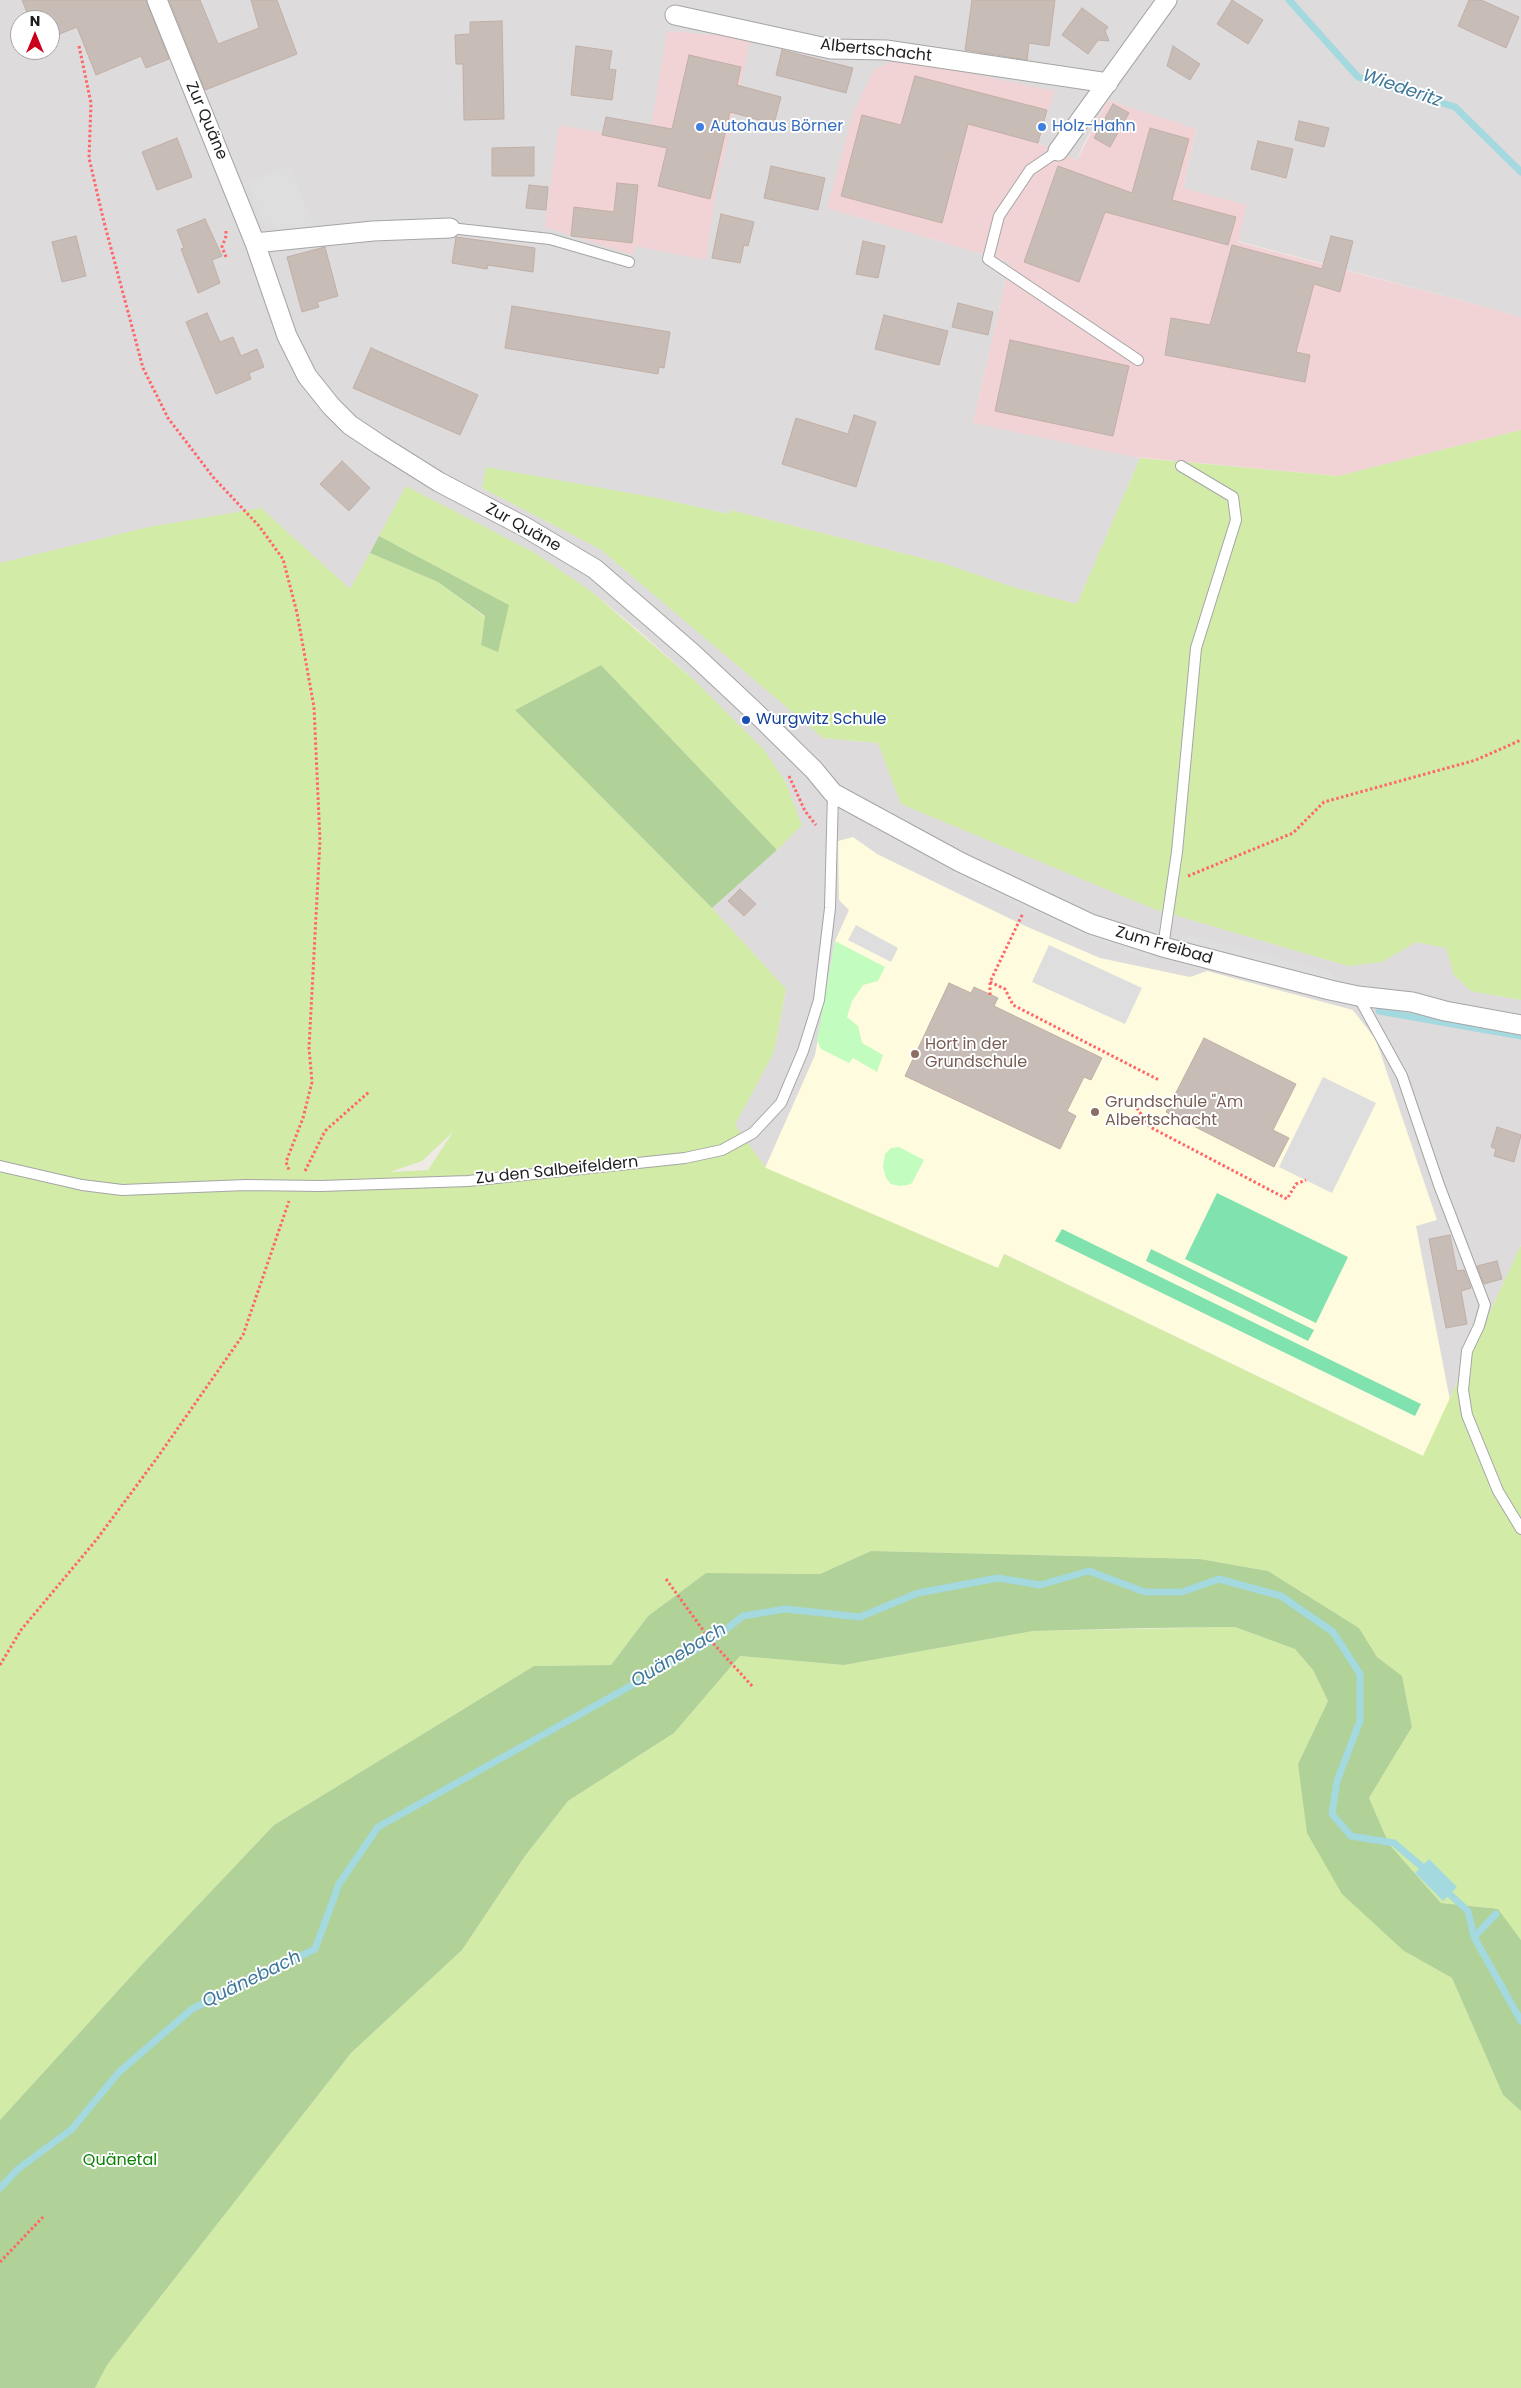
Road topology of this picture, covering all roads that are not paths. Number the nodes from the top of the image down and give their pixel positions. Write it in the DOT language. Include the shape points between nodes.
graph roads {
  1 [pos="156,0"];
  2 [pos="1167,0"];
  3 [pos="675,15"];
  4 [pos="1108,83"];
  5 [pos="1058,151"];
  6 [pos="450,228"];
  7 [pos="255,242"];
  8 [pos="630,262"];
  9 [pos="1138,360"];
  10 [pos="1181,466"];
  11 [pos="834,793"];
  12 [pos="1163,947"];
  13 [pos="1358,996"];
  14 [pos="1521,1025"];
  15 [pos="0,1166"];
  16 [pos="1521,1529"];
  1 -- 7 [label="street, Zur Quäne"];
  2 -- 4 [label="street"];
  3 -- 4 [label="street, Albertschacht" via="831,49 886,50"];
  4 -- 5 [label="street"];
  5 -- 9 [label="lane" via="1030,170 999,216 988,259"];
  6 -- 7 [label="street"];
  6 -- 8 [label="lane" via="550,239"];
  7 -- 11 [label="street, Zur Quäne" via="287,336 307,376 344,418 439,482 525,526 595,569 692,653"];
  10 -- 12 [label="lane" via="1233,497 1236,520 1196,648 1178,852"];
  11 -- 12 [label="street, Zum Freibad" via="1032,897 1091,924"];
  11 -- 15 [label="lane, Zu den Salbeifeldern" via="830,908 819,1000 781,1103 753,1133 722,1150 685,1158 468,1181 297,1187 246,1185 122,1190 82,1185"];
  12 -- 13 [label="street, Zum Freibad"];
  13 -- 14 [label="street, Zum Freibad" via="1412,1002"];
  13 -- 16 [label="lane" via="1402,1076 1485,1305 1467,1352 1463,1390 1466,1415 1498,1491"];
}
